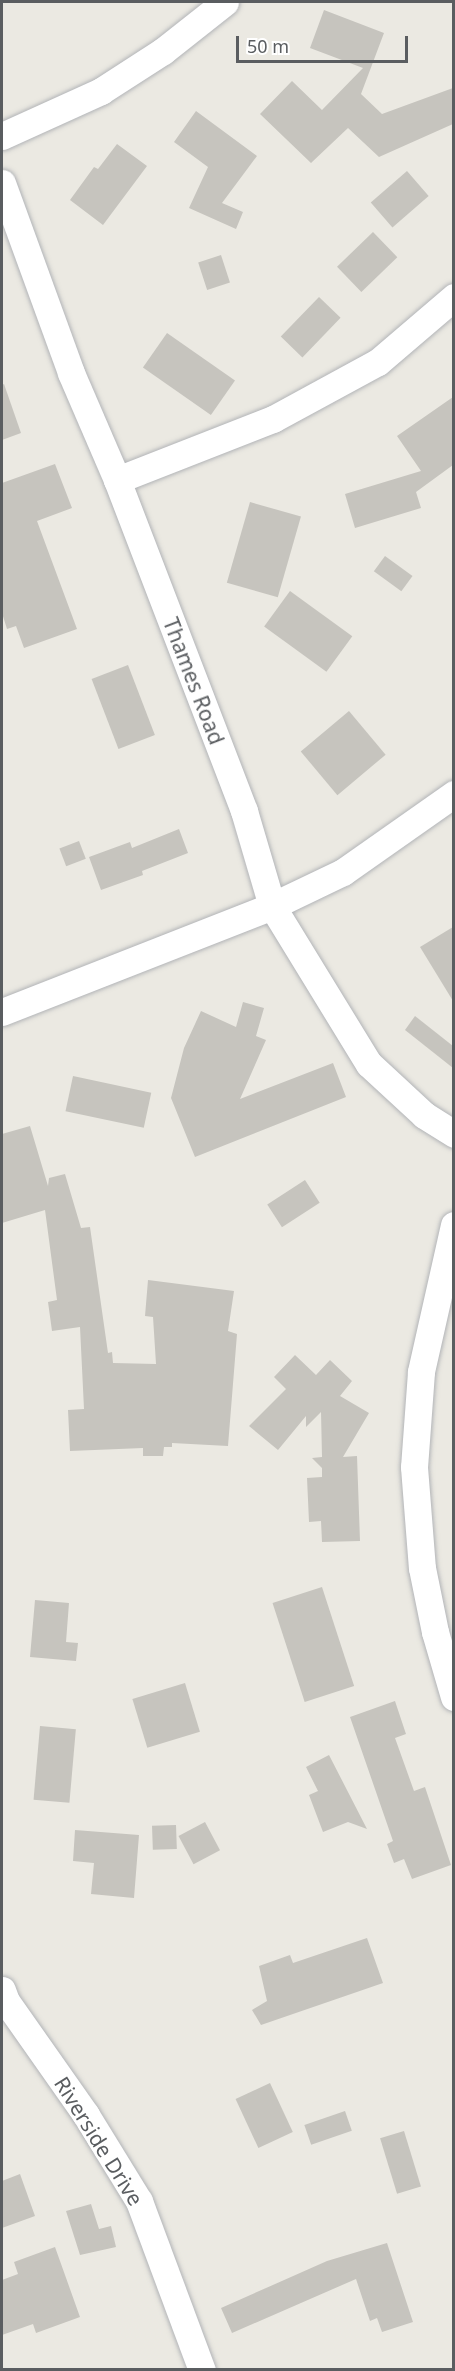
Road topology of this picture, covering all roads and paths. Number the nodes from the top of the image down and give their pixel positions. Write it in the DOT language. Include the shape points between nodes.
graph roads {
  1 [pos="225,2"];
  2 [pos="2,136"];
  3 [pos="2,183"];
  4 [pos="453,297"];
  5 [pos="117,480"];
  6 [pos="453,794"];
  7 [pos="272,906"];
  8 [pos="2,1011"];
  9 [pos="453,1134"];
  10 [pos="453,1225"];
  11 [pos="444,1629"];
  12 [pos="453,1697"];
  13 [pos="2,1990"];
  14 [pos="202,2370"];
  1 -- 2 [label="street" via="163,51 101,91"];
  3 -- 5 [label="street, Thames Road" via="71,373"];
  4 -- 5 [label="street" via="367,368 273,419"];
  5 -- 7 [label="street, Thames Road" via="244,811"];
  6 -- 7 [label="street" via="343,872"];
  7 -- 8 [label="street"];
  7 -- 9 [label="street, Thames Road" via="369,1064 424,1115"];
  10 -- 11 [label="street" via="421,1372 414,1467 422,1568"];
  11 -- 12 [label="street"];
  13 -- 14 [label="street, Riverside Drive" via="139,2201"];
}
